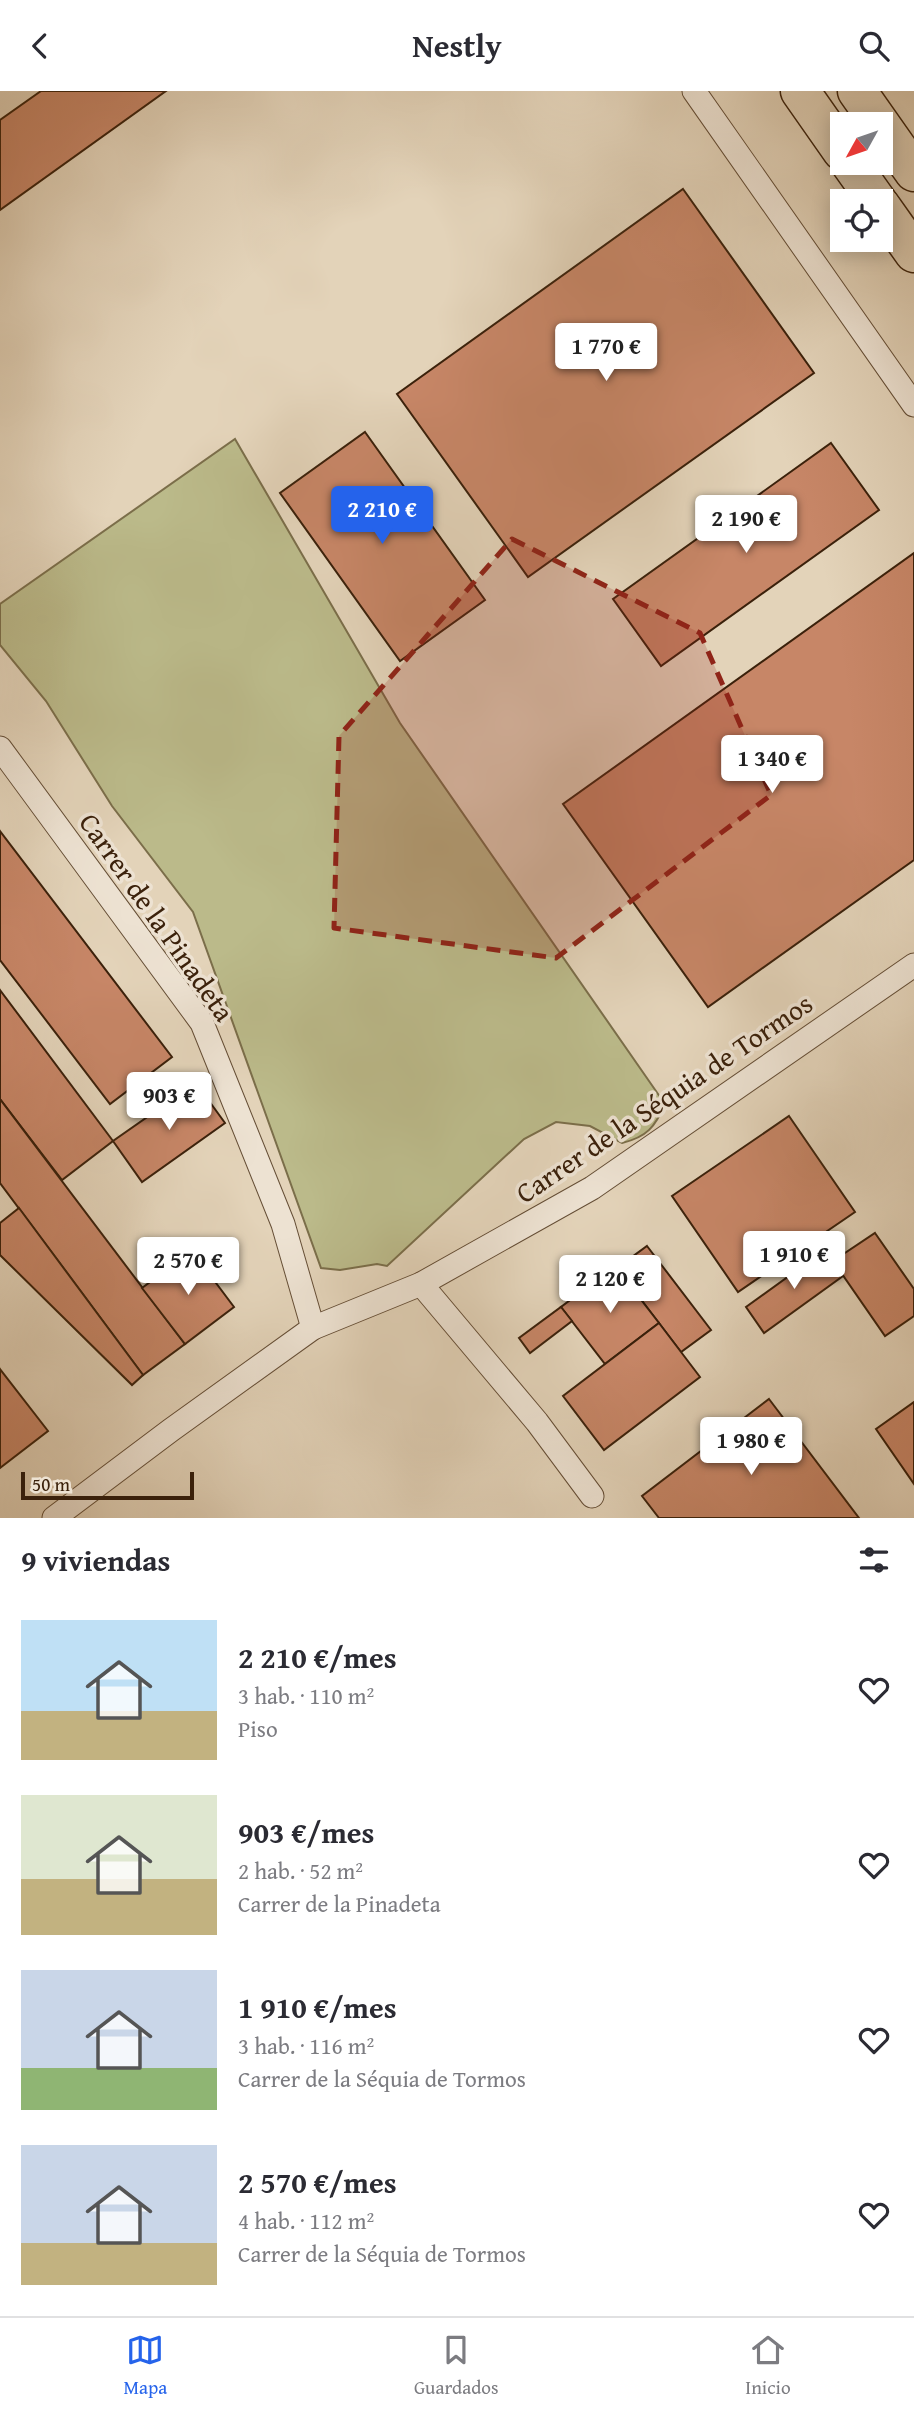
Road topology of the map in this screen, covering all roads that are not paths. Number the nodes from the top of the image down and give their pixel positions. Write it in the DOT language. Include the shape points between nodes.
graph roads {
  1 [pos="694,91"];
  2 [pos="800,91"];
  3 [pos="857,91"];
  4 [pos="830,134"];
  5 [pos="914,172"];
  6 [pos="893,223"];
  7 [pos="914,253"];
  8 [pos="914,405"];
  9 [pos="0,748"];
  10 [pos="914,965"];
  11 [pos="421,1284"];
  12 [pos="313,1328"];
  13 [pos="592,1496"];
  14 [pos="54,1518"];
  1 -- 8 [label="street"];
  2 -- 4 [label="highway"];
  3 -- 5 [label="highway"];
  6 -- 7 [label="highway"];
  9 -- 12 [label="street, Carrer de la Pinadeta" via="202,1023 283,1224"];
  10 -- 11 [label="street, Carrer de la Séquia de Tormos" via="592,1188"];
  11 -- 12 [label="street, Carrer de la Séquia de Tormos"];
  11 -- 13 [label="street" via="537,1422"];
  12 -- 14 [label="street, Carrer de la Séquia de Tormos"];
}
